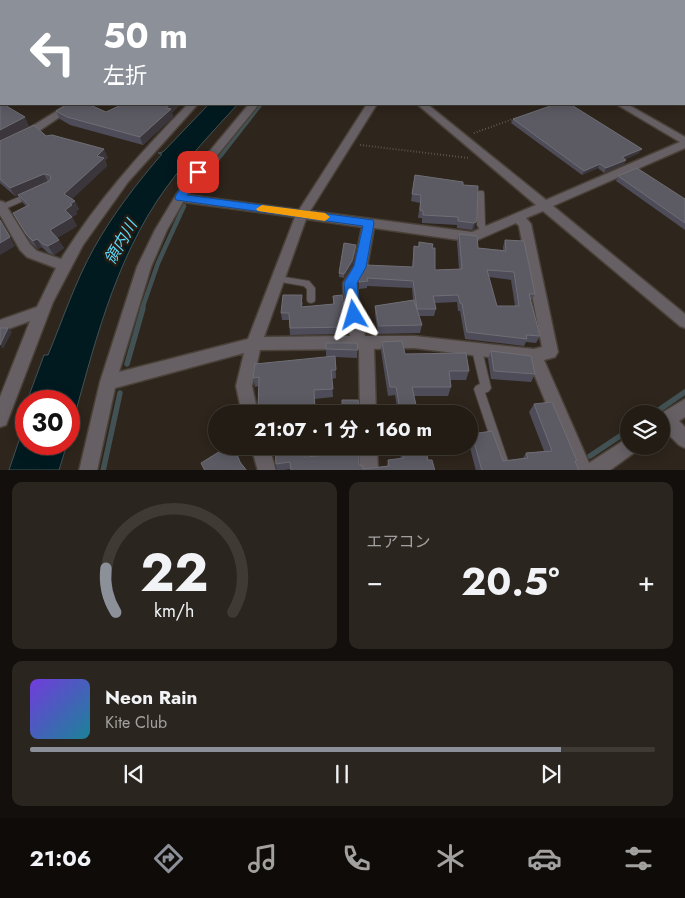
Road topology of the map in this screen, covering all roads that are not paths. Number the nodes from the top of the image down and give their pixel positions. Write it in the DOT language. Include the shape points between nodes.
graph roads {
  1 [pos="66,105"];
  2 [pos="192,105"];
  3 [pos="253,105"];
  4 [pos="371,105"];
  5 [pos="423,105"];
  6 [pos="623,105"];
  7 [pos="685,143"];
  8 [pos="0,147"];
  9 [pos="34,193"];
  10 [pos="481,193"];
  11 [pos="180,198"];
  12 [pos="543,205"];
  13 [pos="1,206"];
  14 [pos="302,214"];
  15 [pos="517,217"];
  16 [pos="369,223"];
  17 [pos="486,231"];
  18 [pos="64,265"];
  19 [pos="278,279"];
  20 [pos="311,300"];
  21 [pos="41,311"];
  22 [pos="685,322"];
  23 [pos="0,326"];
  24 [pos="362,343"];
  25 [pos="254,344"];
  26 [pos="477,350"];
  27 [pos="534,356"];
  28 [pos="108,382"];
  29 [pos="248,405"];
  30 [pos="367,405"];
  31 [pos="685,407"];
  32 [pos="670,418"];
  33 [pos="0,419"];
  34 [pos="670,427"];
  35 [pos="685,439"];
  36 [pos="620,452"];
  37 [pos="263,455"];
  38 [pos="368,455"];
  39 [pos="502,461"];
  40 [pos="88,470"];
  41 [pos="267,470"];
  42 [pos="369,470"];
  43 [pos="583,470"];
  44 [pos="593,470"];
  1 -- 8 [label="street" via="35,129"];
  2 -- 18 [label="street" via="127,174"];
  3 -- 11 [label="street"];
  4 -- 14 [label="street"];
  5 -- 12 [label="street"];
  6 -- 7 [label="street"];
  7 -- 12 [label="street"];
  9 -- 13 [label="lane"];
  10 -- 17 [label="lane" via="481,226"];
  11 -- 14 [label="street"];
  11 -- 28 [label="street" via="144,267"];
  12 -- 15 [label="street"];
  12 -- 22 [label="street"];
  13 -- 18 [label="street" via="32,254"];
  14 -- 16 [label="street"];
  14 -- 19 [label="street"];
  15 -- 17 [label="street"];
  15 -- 27 [label="street" via="525,224 550,352"];
  16 -- 17 [label="street" via="473,237"];
  16 -- 24 [label="street" via="360,267 350,283 351,301"];
  18 -- 21 [label="street"];
  19 -- 20 [label="lane" via="306,283 311,288"];
  19 -- 25 [label="street"];
  21 -- 23 [label="street"];
  21 -- 33 [label="street"];
  24 -- 25 [label="street"];
  24 -- 26 [label="street" via="414,342"];
  24 -- 30 [label="street"];
  25 -- 28 [label="street"];
  25 -- 29 [label="street" via="244,386"];
  26 -- 27 [label="street"];
  26 -- 39 [label="lane" via="486,388 479,389"];
  27 -- 43 [label="street"];
  28 -- 40 [label="street"];
  31 -- 32 [label="street"];
  34 -- 35 [label="street"];
  36 -- 44 [label="street"];
  37 -- 41 [label="street"];
  38 -- 42 [label="street"];
}
